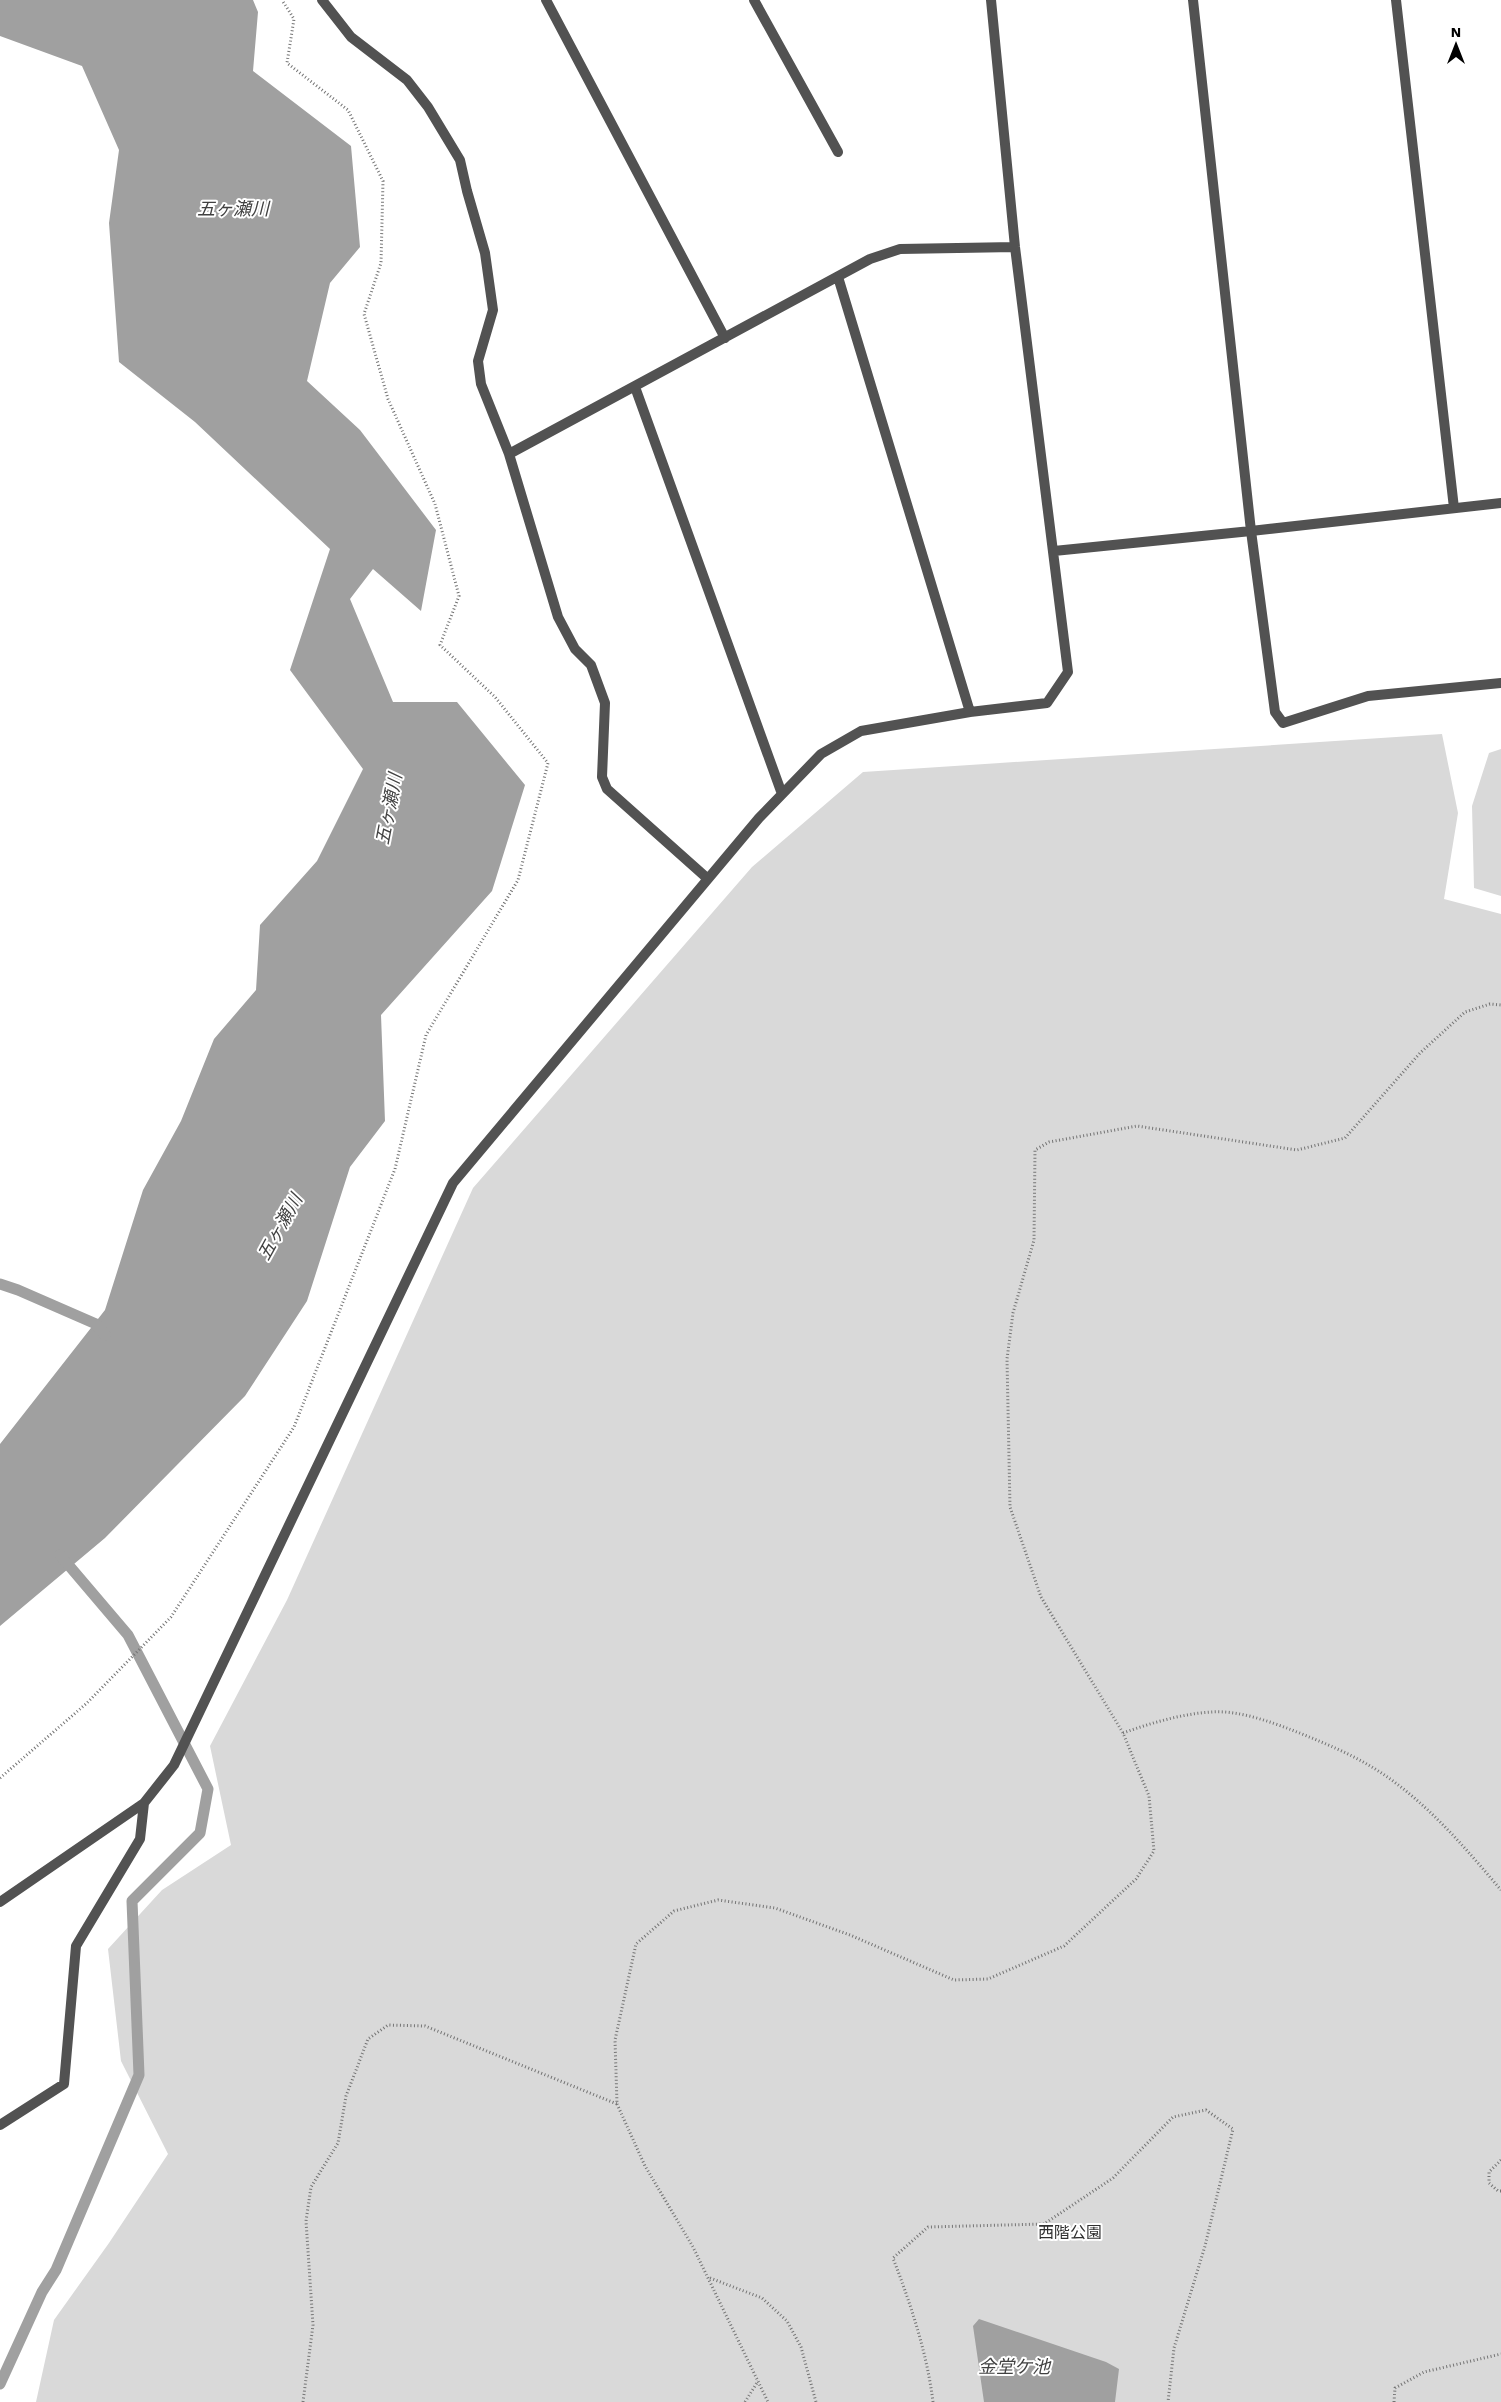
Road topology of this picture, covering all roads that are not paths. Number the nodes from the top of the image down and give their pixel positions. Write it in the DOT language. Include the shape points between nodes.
graph roads {
  1 [pos="322,0"];
  2 [pos="546,0"];
  3 [pos="754,0"];
  4 [pos="991,0"];
  5 [pos="1193,0"];
  6 [pos="1396,0"];
  7 [pos="838,152"];
  8 [pos="1015,247"];
  9 [pos="838,277"];
  10 [pos="725,338"];
  11 [pos="635,386"];
  12 [pos="509,454"];
  13 [pos="1501,503"];
  14 [pos="1454,508"];
  15 [pos="1251,531"];
  16 [pos="1054,551"];
  17 [pos="1501,683"];
  18 [pos="970,712"];
  19 [pos="782,794"];
  20 [pos="708,879"];
  21 [pos="144,1803"];
  22 [pos="0,1902"];
  23 [pos="0,2125"];
  1 -- 12 [label="street" via="351,37 407,80 428,107 460,160 485,252 494,310 478,361 481,384"];
  2 -- 10 [label="street"];
  3 -- 7 [label="street"];
  4 -- 8 [label="street"];
  5 -- 15 [label="street"];
  6 -- 14 [label="street"];
  8 -- 9 [label="street" via="900,249 870,259"];
  8 -- 16 [label="street"];
  9 -- 10 [label="street"];
  9 -- 18 [label="street"];
  10 -- 11 [label="street"];
  11 -- 12 [label="street"];
  11 -- 19 [label="street"];
  12 -- 20 [label="street" via="558,617 575,649 591,665 605,703 602,777 607,789"];
  13 -- 14 [label="street"];
  14 -- 15 [label="street"];
  15 -- 16 [label="street"];
  15 -- 17 [label="street" via="1275,712 1283,723 1368,696"];
  16 -- 18 [label="street" via="1068,672 1047,703"];
  18 -- 19 [label="street" via="861,731 821,754"];
  19 -- 20 [label="street"];
  20 -- 21 [label="street" via="453,1183 174,1765"];
  21 -- 22 [label="street"];
  21 -- 23 [label="street" via="140,1839 76,1946 64,2084"];
}
